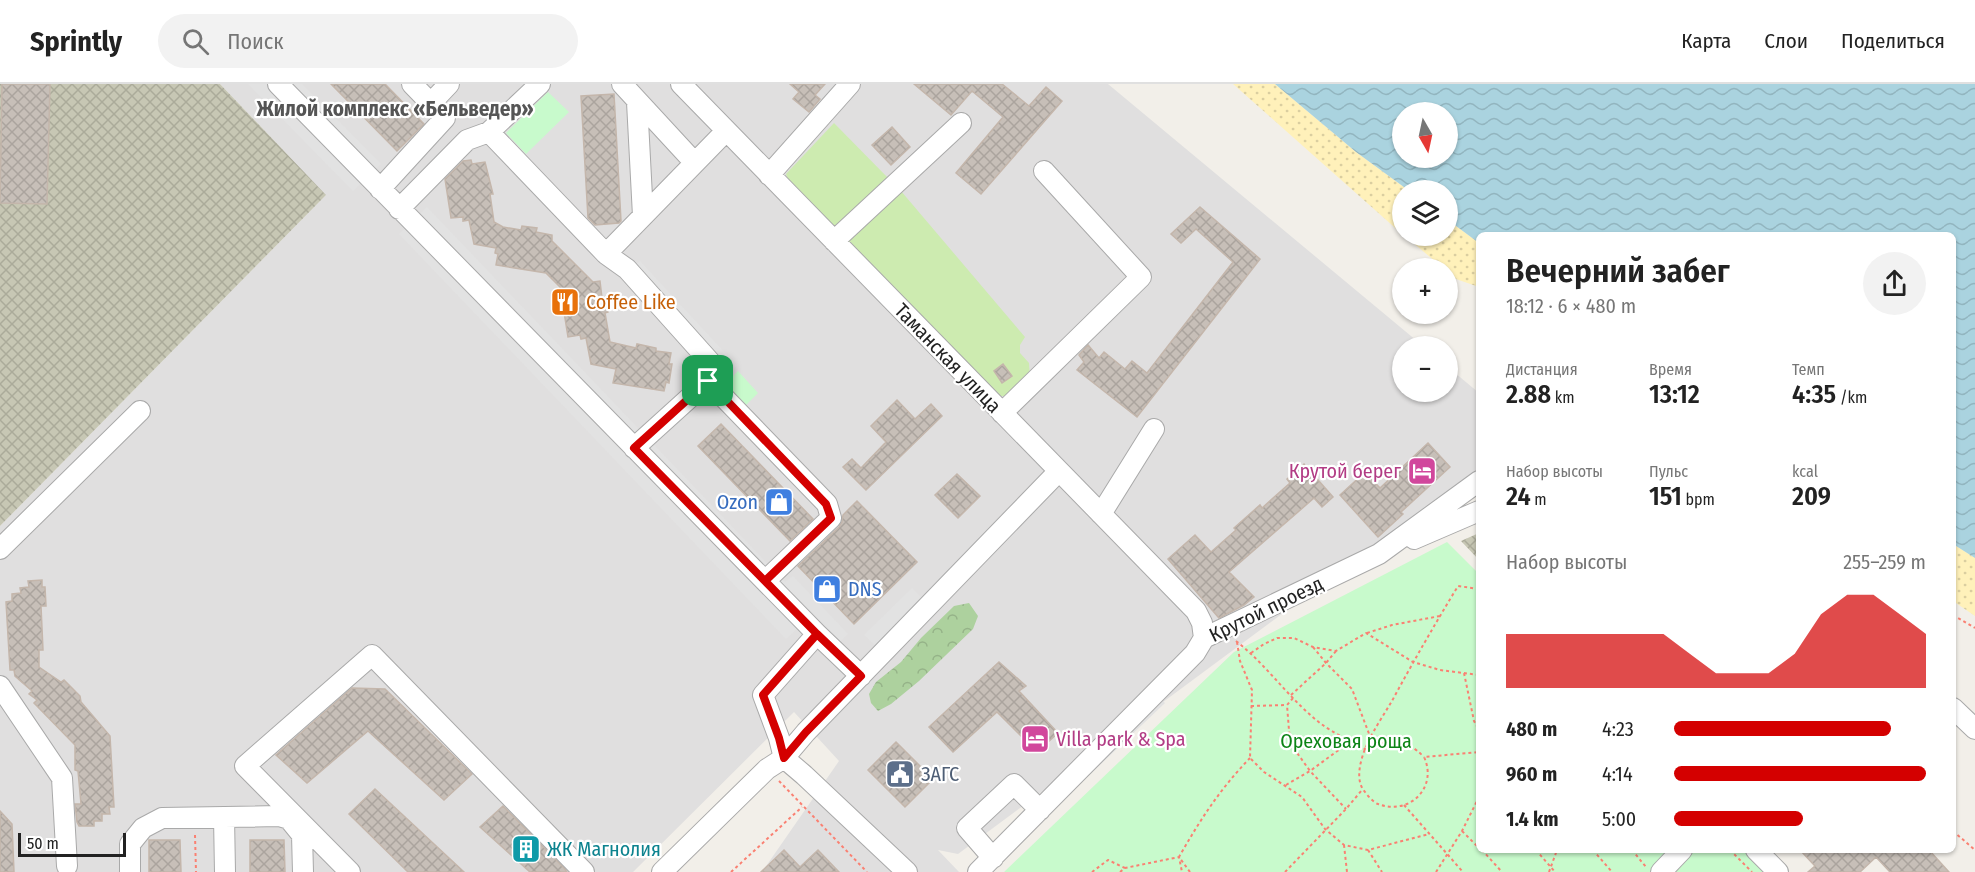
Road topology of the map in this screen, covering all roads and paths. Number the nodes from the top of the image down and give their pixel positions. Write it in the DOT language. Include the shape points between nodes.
graph roads {
  1 [pos="278,84"];
  2 [pos="412,84"];
  3 [pos="449,84"];
  4 [pos="540,84"];
  5 [pos="622,84"];
  6 [pos="681,84"];
  7 [pos="850,84"];
  8 [pos="637,102"];
  9 [pos="431,103"];
  10 [pos="961,123"];
  11 [pos="726,130"];
  12 [pos="489,132"];
  13 [pos="694,162"];
  14 [pos="1044,171"];
  15 [pos="769,175"];
  16 [pos="380,189"];
  17 [pos="399,209"];
  18 [pos="643,216"];
  19 [pos="834,242"];
  20 [pos="606,254"];
  21 [pos="708,381"];
  22 [pos="140,411"];
  23 [pos="1002,413"];
  24 [pos="1154,429"];
  25 [pos="634,448"];
  26 [pos="1059,471"];
  27 [pos="1476,483"];
  28 [pos="1476,495"];
  29 [pos="1476,512"];
  30 [pos="1101,514"];
  31 [pos="1432,531"];
  32 [pos="0,549"];
  33 [pos="1379,554"];
  34 [pos="765,581"];
  35 [pos="1476,589"];
  36 [pos="1440,616"];
  37 [pos="1956,617"];
  38 [pos="1975,628"];
  39 [pos="1366,633"];
  40 [pos="817,634"];
  41 [pos="1230,636"];
  42 [pos="1204,638"];
  43 [pos="1313,646"];
  44 [pos="1336,651"];
  45 [pos="1251,653"];
  46 [pos="1413,662"];
  47 [pos="1326,663"];
  48 [pos="1464,673"];
  49 [pos="1476,675"];
  50 [pos="861,676"];
  51 [pos="0,686"];
  52 [pos="1292,697"];
  53 [pos="1287,705"];
  54 [pos="1251,706"];
  55 [pos="1956,711"];
  56 [pos="1476,724"];
  57 [pos="1975,729"];
  58 [pos="1371,739"];
  59 [pos="1351,741"];
  60 [pos="1365,749"];
  61 [pos="1476,752"];
  62 [pos="1424,757"];
  63 [pos="784,758"];
  64 [pos="1250,758"];
  65 [pos="1310,771"];
  66 [pos="778,780"];
  67 [pos="1286,785"];
  68 [pos="1362,789"];
  69 [pos="1476,803"];
  70 [pos="1404,805"];
  71 [pos="802,806"];
  72 [pos="1346,809"];
  73 [pos="1040,810"];
  74 [pos="194,817"];
  75 [pos="224,817"];
  76 [pos="1325,829"];
  77 [pos="1462,831"];
  78 [pos="1429,834"];
  79 [pos="1956,834"];
  80 [pos="1344,845"];
  81 [pos="1476,845"];
  82 [pos="1368,850"];
  83 [pos="1975,850"];
  84 [pos="1484,853"];
  85 [pos="1539,853"];
  86 [pos="1556,853"];
  87 [pos="1596,853"];
  88 [pos="1634,853"];
  89 [pos="1679,853"];
  90 [pos="1733,853"];
  91 [pos="1759,853"];
  92 [pos="1447,856"];
  93 [pos="1179,857"];
  94 [pos="993,858"];
  95 [pos="67,867"];
  96 [pos="1551,867"];
  97 [pos="1125,868"];
  98 [pos="665,871"];
  99 [pos="130,872"];
  100 [pos="196,872"];
  101 [pos="225,872"];
  102 [pos="303,872"];
  103 [pos="350,872"];
  104 [pos="584,872"];
  105 [pos="731,872"];
  106 [pos="867,872"];
  107 [pos="907,872"];
  108 [pos="978,872"];
  109 [pos="1092,872"];
  110 [pos="1120,872"];
  111 [pos="1182,872"];
  112 [pos="1190,872"];
  113 [pos="1285,872"];
  114 [pos="1347,872"];
  115 [pos="1382,872"];
  116 [pos="1436,872"];
  117 [pos="1463,872"];
  118 [pos="1502,872"];
  119 [pos="1549,872"];
  120 [pos="1555,872"];
  121 [pos="1612,872"];
  122 [pos="1650,872"];
  123 [pos="1661,872"];
  124 [pos="1752,872"];
  125 [pos="1778,872"];
  1 -- 16 [label="street"];
  2 -- 9 [label="street"];
  3 -- 9 [label="street"];
  4 -- 12 [label="street"];
  5 -- 8 [label="street"];
  6 -- 11 [label="street, Таманская улица"];
  7 -- 15 [label="street"];
  8 -- 13 [label="street"];
  8 -- 18 [label="street"];
  9 -- 16 [label="street" via="445,118"];
  10 -- 19 [label="street"];
  11 -- 13 [label="street"];
  11 -- 15 [label="street, Таманская улица"];
  12 -- 17 [label="street" via="467,140"];
  12 -- 20 [label="street"];
  13 -- 18 [label="street"];
  14 -- 23 [label="street" via="1142,277"];
  15 -- 19 [label="street, Таманская улица"];
  16 -- 17 [label="street"];
  17 -- 25 [label="street"];
  18 -- 20 [label="street"];
  19 -- 23 [label="street, Таманская улица"];
  20 -- 21 [label="street" via="627,269 712,364"];
  21 -- 25 [label="street"];
  21 -- 34 [label="street" via="826,504 831,518"];
  22 -- 32 [label="street"];
  23 -- 26 [label="street, Таманская улица"];
  24 -- 30 [label="street"];
  25 -- 34 [label="street"];
  26 -- 30 [label="street, Таманская улица"];
  26 -- 50 [label="street"];
  27 -- 33 [label="street, Крутой проезд"];
  28 -- 31 [label="street"];
  29 -- 31 [label="street"];
  30 -- 42 [label="street, Таманская улица" via="1196,611"];
  31 -- 33 [label="street"];
  33 -- 41 [label="street, Крутой проезд"];
  34 -- 40 [label="street"];
  35 -- 36 [label="path" via="1458,586"];
  36 -- 39 [label="path"];
  36 -- 46 [label="path"];
  37 -- 38 [label="path"];
  39 -- 44 [label="path"];
  39 -- 46 [label="path"];
  40 -- 50 [label="street"];
  40 -- 63 [label="street" via="763,695"];
  41 -- 42 [label="street, Крутой проезд"];
  41 -- 45 [label="path"];
  41 -- 54 [label="path" via="1252,690"];
  42 -- 73 [label="street, Крутой проезд" via="1195,653"];
  43 -- 44 [label="path"];
  43 -- 45 [label="path" via="1294,638 1277,638"];
  43 -- 47 [label="path"];
  44 -- 47 [label="path"];
  45 -- 52 [label="path"];
  46 -- 48 [label="path"];
  46 -- 58 [label="path"];
  47 -- 52 [label="path"];
  47 -- 58 [label="path" via="1352,689"];
  48 -- 49 [label="path"];
  48 -- 56 [label="path"];
  50 -- 63 [label="street"];
  51 -- 95 [label="street" via="62,778"];
  52 -- 53 [label="path"];
  52 -- 59 [label="path" via="1321,723"];
  53 -- 54 [label="path"];
  53 -- 65 [label="path" via="1290,743"];
  54 -- 64 [label="path"];
  55 -- 57 [label="street"];
  58 -- 60 [label="path"];
  59 -- 60 [label="path"];
  59 -- 65 [label="path"];
  60 -- 62 [label="path" via="1383,742 1399,742 1412,745"];
  60 -- 68 [label="path" via="1358,773"];
  61 -- 62 [label="path"];
  62 -- 70 [label="path" via="1428,766 1422,794"];
  63 -- 98 [label="street" via="767,769"];
  63 -- 107 [label="street"];
  64 -- 67 [label="path"];
  64 -- 93 [label="path" via="1200,818"];
  65 -- 67 [label="path"];
  65 -- 72 [label="path"];
  66 -- 71 [label="path"];
  67 -- 76 [label="path" via="1302,797"];
  68 -- 70 [label="path" via="1377,804"];
  68 -- 72 [label="path"];
  69 -- 77 [label="path"];
  70 -- 78 [label="path"];
  71 -- 105 [label="path"];
  71 -- 106 [label="path"];
  72 -- 76 [label="path"];
  73 -- 94 [label="street, Крутой проезд"];
  73 -- 94 [label="street" via="1014,784 967,828"];
  74 -- 75 [label="street"];
  74 -- 99 [label="street" via="162,818 143,828 130,844"];
  74 -- 100 [label="path"];
  75 -- 101 [label="street"];
  75 -- 102 [label="street" via="289,819 302,835"];
  76 -- 80 [label="path"];
  76 -- 113 [label="path"];
  77 -- 81 [label="path"];
  77 -- 92 [label="path"];
  78 -- 82 [label="path"];
  78 -- 92 [label="path"];
  79 -- 83 [label="path"];
  80 -- 82 [label="path"];
  80 -- 114 [label="path"];
  82 -- 115 [label="path"];
  84 -- 118 [label="path"];
  85 -- 96 [label="path"];
  86 -- 96 [label="path"];
  87 -- 121 [label="path"];
  88 -- 122 [label="path"];
  89 -- 123 [label="street"];
  90 -- 124 [label="path"];
  91 -- 125 [label="street"];
  92 -- 116 [label="path"];
  92 -- 117 [label="path"];
  93 -- 97 [label="path"];
  93 -- 111 [label="path"];
  93 -- 112 [label="path"];
  94 -- 108 [label="street, Крутой проезд"];
  96 -- 119 [label="path"];
  96 -- 120 [label="path"];
  97 -- 109 [label="path" via="1108,860"];
  97 -- 110 [label="path"];
  103 -- 104 [label="street" via="245,766 372,655"];
}
